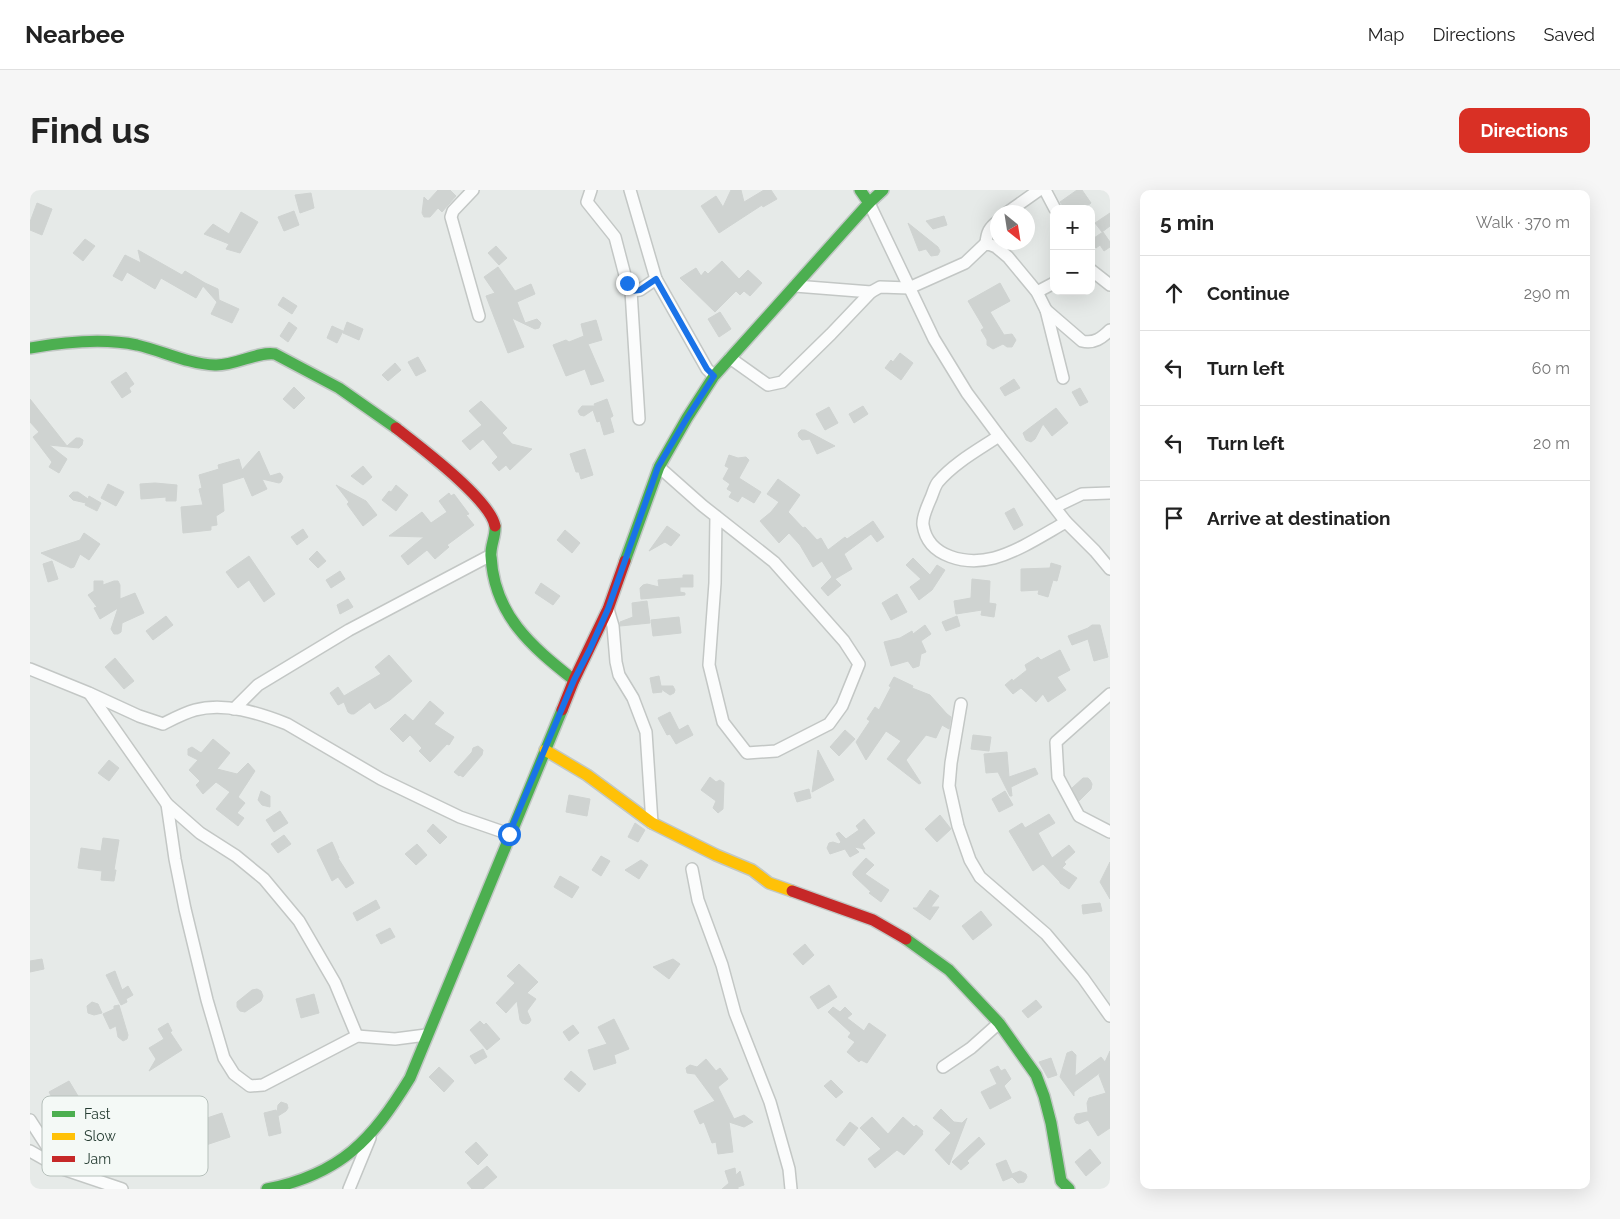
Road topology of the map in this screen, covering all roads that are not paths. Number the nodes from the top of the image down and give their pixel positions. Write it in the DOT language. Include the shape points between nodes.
graph roads {
  1 [pos="473,190"];
  2 [pos="591,190"];
  3 [pos="630,190"];
  4 [pos="860,190"];
  5 [pos="883,190"];
  6 [pos="1039,190"];
  7 [pos="1045,190"];
  8 [pos="868,203"];
  9 [pos="1018,205"];
  10 [pos="1053,205"];
  11 [pos="990,227"];
  12 [pos="986,244"];
  13 [pos="1095,273"];
  14 [pos="656,279"];
  15 [pos="1050,285"];
  16 [pos="1110,285"];
  17 [pos="795,286"];
  18 [pos="909,288"];
  19 [pos="631,291"];
  20 [pos="871,292"];
  21 [pos="1037,292"];
  22 [pos="1046,310"];
  23 [pos="479,316"];
  24 [pos="1110,330"];
  25 [pos="30,348"];
  26 [pos="730,358"];
  27 [pos="714,376"];
  28 [pos="1063,378"];
  29 [pos="639,418"];
  30 [pos="999,436"];
  31 [pos="658,467"];
  32 [pos="1110,493"];
  33 [pos="1054,507"];
  34 [pos="716,516"];
  35 [pos="1066,522"];
  36 [pos="491,554"];
  37 [pos="1110,569"];
  38 [pos="608,609"];
  39 [pos="30,669"];
  40 [pos="574,680"];
  41 [pos="89,693"];
  42 [pos="1110,694"];
  43 [pos="961,704"];
  44 [pos="234,709"];
  45 [pos="545,750"];
  46 [pos="167,804"];
  47 [pos="652,823"];
  48 [pos="1110,832"];
  49 [pos="509,834"];
  50 [pos="692,869"];
  51 [pos="1110,1016"];
  52 [pos="999,1023"];
  53 [pos="426,1035"];
  54 [pos="357,1036"];
  55 [pos="943,1067"];
  56 [pos="30,1120"];
  57 [pos="373,1132"];
  58 [pos="42,1139"];
  59 [pos="30,1151"];
  60 [pos="42,1158"];
  61 [pos="84,1176"];
  62 [pos="122,1189"];
  63 [pos="267,1189"];
  64 [pos="349,1189"];
  65 [pos="791,1189"];
  66 [pos="1069,1189"];
  1 -- 23 [label="street" via="451,217"];
  2 -- 19 [label="street" via="587,202 615,237"];
  3 -- 14 [label="street"];
  4 -- 8 [label="street"];
  5 -- 8 [label="street"];
  6 -- 9 [label="street"];
  7 -- 10 [label="street"];
  8 -- 17 [label="street"];
  8 -- 18 [label="street"];
  11 -- 12 [label="street"];
  12 -- 18 [label="street" via="965,263"];
  12 -- 21 [label="street" via="996,247 1008,257"];
  13 -- 16 [label="street"];
  14 -- 19 [label="street" via="640,290"];
  14 -- 27 [label="street"];
  15 -- 21 [label="street"];
  17 -- 20 [label="street"];
  17 -- 26 [label="street"];
  18 -- 20 [label="street" via="880,287"];
  18 -- 30 [label="street" via="934,339"];
  19 -- 29 [label="street"];
  20 -- 26 [label="street" via="782,382 768,385"];
  21 -- 22 [label="street"];
  22 -- 24 [label="street" via="1082,341 1095,341"];
  22 -- 28 [label="street"];
  25 -- 36 [label="street" via="105,342 135,344 182,359 217,365 266,353 275,354 353,397 412,439 474,494 492,517 496,534"];
  26 -- 27 [label="street"];
  27 -- 31 [label="street"];
  30 -- 33 [label="street"];
  30 -- 35 [label="street" via="958,463 937,483 923,524 934,549 947,556 980,560 995,558"];
  31 -- 34 [label="street"];
  31 -- 38 [label="street"];
  32 -- 33 [label="street" via="1082,494"];
  33 -- 35 [label="street"];
  34 -- 34 [label="street" via="774,562 844,641 859,664 842,706 829,724 776,751 747,753 722,722 708,664 715,583"];
  35 -- 37 [label="street"];
  36 -- 40 [label="street" via="501,605 516,627 542,654"];
  36 -- 44 [label="street" via="349,630 258,685"];
  38 -- 40 [label="street"];
  38 -- 47 [label="street" via="619,675 633,698 646,732"];
  39 -- 41 [label="street"];
  40 -- 45 [label="street"];
  41 -- 44 [label="street" via="163,724 195,710 213,707"];
  41 -- 46 [label="street"];
  42 -- 48 [label="street" via="1056,742 1058,777 1078,816"];
  43 -- 51 [label="street" via="949,786 970,860 980,877 1046,934"];
  44 -- 49 [label="street" via="286,724 381,779 460,817"];
  45 -- 47 [label="street" via="587,775"];
  45 -- 49 [label="street"];
  46 -- 54 [label="street" via="200,833 264,879 299,921 332,977"];
  46 -- 54 [label="street" via="174,859 207,1000 224,1058 234,1074 250,1086 263,1086"];
  47 -- 52 [label="street" via="752,870 769,883 873,920 901,935 949,970"];
  49 -- 53 [label="street"];
  50 -- 65 [label="street" via="698,900 770,1102 789,1169"];
  52 -- 55 [label="street"];
  52 -- 66 [label="street" via="1036,1075 1051,1123 1061,1181"];
  53 -- 54 [label="street" via="394,1039"];
  53 -- 57 [label="street" via="410,1078"];
  56 -- 58 [label="street"];
  57 -- 63 [label="street" via="345,1158 318,1174"];
  57 -- 64 [label="street"];
  59 -- 60 [label="street"];
  61 -- 62 [label="street"];
}
